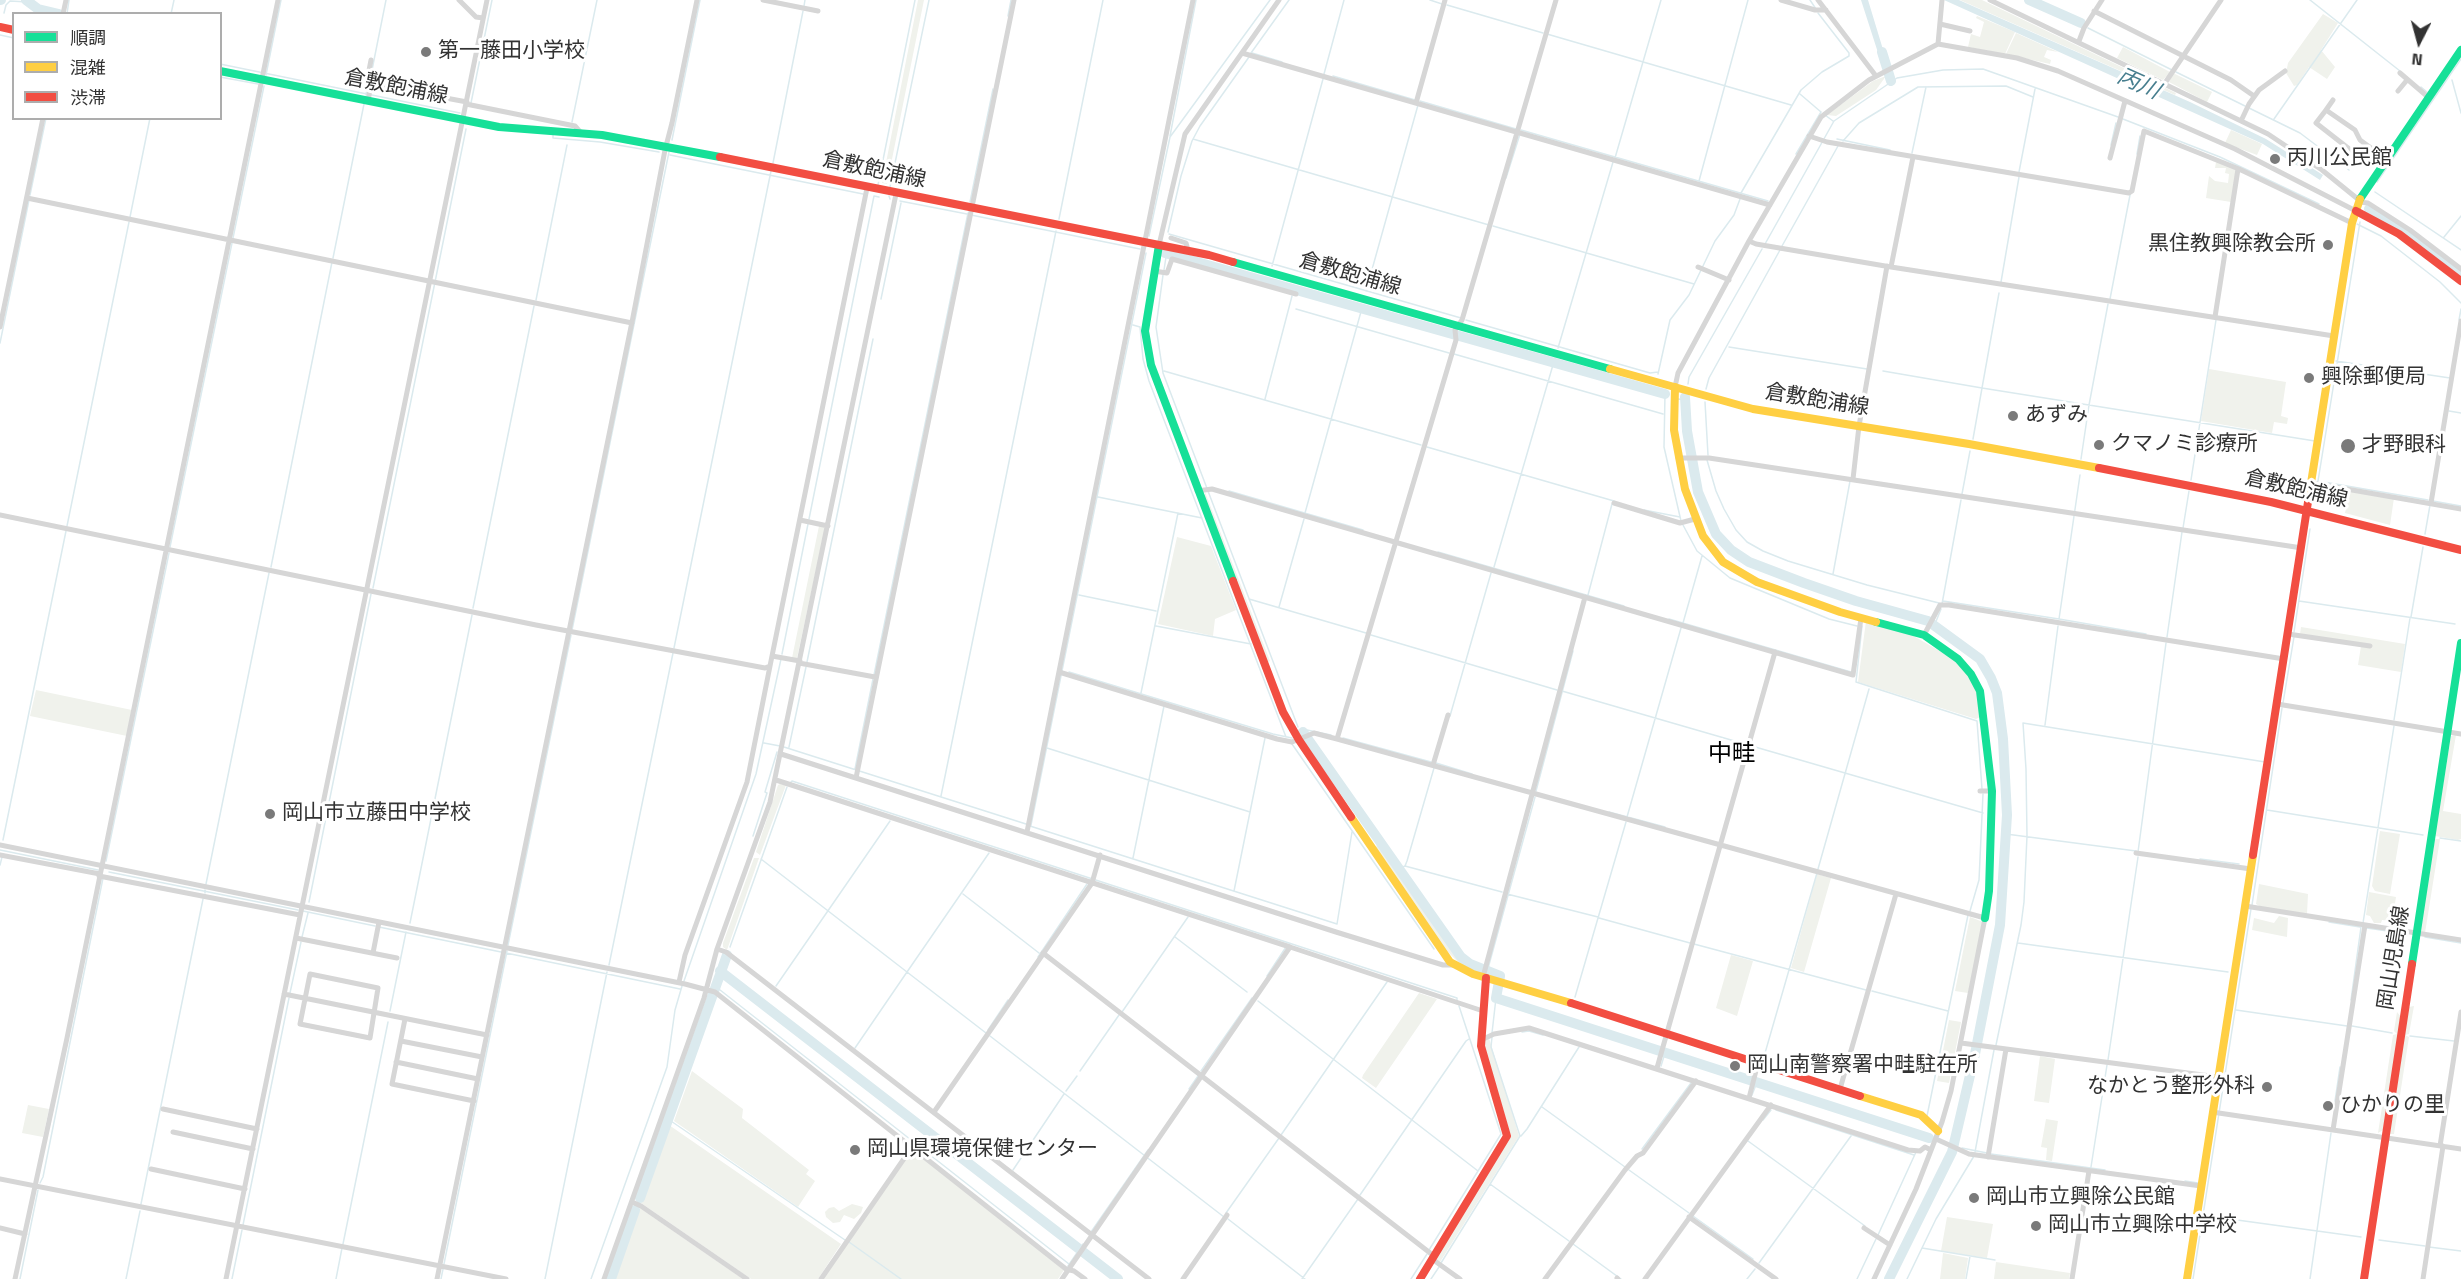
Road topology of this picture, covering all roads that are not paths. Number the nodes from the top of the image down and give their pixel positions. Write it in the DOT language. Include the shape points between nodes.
graph roads {
  1 [pos="278,0"];
  2 [pos="459,0"];
  3 [pos="487,0"];
  4 [pos="698,0"];
  5 [pos="763,0"];
  6 [pos="1014,0"];
  7 [pos="1193,0"];
  8 [pos="1279,0"];
  9 [pos="1556,0"];
  10 [pos="1781,0"];
  11 [pos="1818,0"];
  12 [pos="1990,0"];
  13 [pos="2102,0"];
  14 [pos="2221,0"];
  15 [pos="1942,1"];
  16 [pos="1444,3"];
  17 [pos="1820,10"];
  18 [pos="818,11"];
  19 [pos="2096,11"];
  20 [pos="483,18"];
  21 [pos="1940,24"];
  22 [pos="1970,31"];
  23 [pos="2079,41"];
  24 [pos="1938,44"];
  25 [pos="2461,50"];
  26 [pos="1247,54"];
  27 [pos="2184,57"];
  28 [pos="371,60"];
  29 [pos="222,71"];
  30 [pos="2285,71"];
  31 [pos="2400,74"];
  32 [pos="262,75"];
  33 [pos="1876,76"];
  34 [pos="2407,80"];
  35 [pos="2165,83"];
  36 [pos="371,84"];
  37 [pos="2398,91"];
  38 [pos="369,96"];
  39 [pos="2254,96"];
  40 [pos="2428,97"];
  41 [pos="2333,100"];
  42 [pos="2125,101"];
  43 [pos="1417,102"];
  44 [pos="469,104"];
  45 [pos="2326,110"];
  46 [pos="43,120"];
  47 [pos="463,120"];
  48 [pos="2241,121"];
  49 [pos="1519,131"];
  50 [pos="582,134"];
  51 [pos="1809,136"];
  52 [pos="2366,144"];
  53 [pos="666,147"];
  54 [pos="1913,157"];
  55 [pos="2110,158"];
  56 [pos="2386,159"];
  57 [pos="2239,169"];
  58 [pos="867,188"];
  59 [pos="896,194"];
  60 [pos="29,199"];
  61 [pos="2359,201"];
  62 [pos="1770,205"];
  63 [pos="2356,211"];
  64 [pos="971,213"];
  65 [pos="2352,223"];
  66 [pos="1171,238"];
  67 [pos="231,240"];
  68 [pos="1749,241"];
  69 [pos="1143,247"];
  70 [pos="1157,250"];
  71 [pos="1188,250"];
  72 [pos="1890,266"];
  73 [pos="1701,268"];
  74 [pos="2461,268"];
  75 [pos="1160,272"];
  76 [pos="1729,280"];
  77 [pos="2461,280"];
  78 [pos="433,282"];
  79 [pos="1294,294"];
  80 [pos="2216,316"];
  81 [pos="2461,321"];
  82 [pos="632,323"];
  83 [pos="1459,326"];
  84 [pos="0,327"];
  85 [pos="2334,336"];
  86 [pos="1675,387"];
  87 [pos="1859,426"];
  88 [pos="1678,458"];
  89 [pos="1851,479"];
  90 [pos="2316,484"];
  91 [pos="1204,489"];
  92 [pos="1614,503"];
  93 [pos="2431,503"];
  94 [pos="2461,508"];
  95 [pos="2308,511"];
  96 [pos="0,515"];
  97 [pos="1695,519"];
  98 [pos="806,521"];
  99 [pos="828,526"];
  100 [pos="1396,542"];
  101 [pos="2301,548"];
  102 [pos="166,549"];
  103 [pos="2461,550"];
  104 [pos="367,590"];
  105 [pos="1585,597"];
  106 [pos="1861,623"];
  107 [pos="571,631"];
  108 [pos="1924,635"];
  109 [pos="2292,635"];
  110 [pos="2461,643"];
  111 [pos="2370,646"];
  112 [pos="1775,652"];
  113 [pos="778,657"];
  114 [pos="2284,659"];
  115 [pos="799,662"];
  116 [pos="770,666"];
  117 [pos="1061,673"];
  118 [pos="874,676"];
  119 [pos="2281,705"];
  120 [pos="1448,715"];
  121 [pos="2448,732"];
  122 [pos="2461,734"];
  123 [pos="1298,739"];
  124 [pos="1337,739"];
  125 [pos="782,749"];
  126 [pos="1433,763"];
  127 [pos="857,773"];
  128 [pos="776,780"];
  129 [pos="1534,792"];
  130 [pos="1027,827"];
  131 [pos="1721,844"];
  132 [pos="0,845"];
  133 [pos="2138,853"];
  134 [pos="1,855"];
  135 [pos="1100,855"];
  136 [pos="2251,869"];
  137 [pos="101,873"];
  138 [pos="1091,881"];
  139 [pos="1896,894"];
  140 [pos="2249,907"];
  141 [pos="302,910"];
  142 [pos="1985,918"];
  143 [pos="378,925"];
  144 [pos="2365,927"];
  145 [pos="2417,933"];
  146 [pos="300,939"];
  147 [pos="2461,940"];
  148 [pos="1288,946"];
  149 [pos="717,949"];
  150 [pos="504,951"];
  151 [pos="373,953"];
  152 [pos="1043,953"];
  153 [pos="397,958"];
  154 [pos="1454,965"];
  155 [pos="1485,974"];
  156 [pos="682,983"];
  157 [pos="710,991"];
  158 [pos="288,995"];
  159 [pos="305,999"];
  160 [pos="1483,1011"];
  161 [pos="2461,1012"];
  162 [pos="374,1013"];
  163 [pos="405,1019"];
  164 [pos="1666,1034"];
  165 [pos="487,1035"];
  166 [pos="1480,1040"];
  167 [pos="401,1041"];
  168 [pos="1960,1043"];
  169 [pos="2006,1049"];
  170 [pos="483,1057"];
  171 [pos="396,1062"];
  172 [pos="1758,1063"];
  173 [pos="1657,1068"];
  174 [pos="1201,1075"];
  175 [pos="2218,1077"];
  176 [pos="478,1079"];
  177 [pos="1695,1083"];
  178 [pos="1840,1089"];
  179 [pos="1749,1098"];
  180 [pos="474,1101"];
  181 [pos="1770,1107"];
  182 [pos="163,1109"];
  183 [pos="934,1112"];
  184 [pos="2216,1113"];
  185 [pos="257,1129"];
  186 [pos="2333,1130"];
  187 [pos="173,1132"];
  188 [pos="1937,1135"];
  189 [pos="2386,1137"];
  190 [pos="912,1146"];
  191 [pos="2441,1146"];
  192 [pos="253,1149"];
  193 [pos="2461,1149"];
  194 [pos="1930,1150"];
  195 [pos="1988,1154"];
  196 [pos="151,1169"];
  197 [pos="2089,1171"];
  198 [pos="0,1179"];
  199 [pos="35,1186"];
  200 [pos="2201,1186"];
  201 [pos="245,1190"];
  202 [pos="632,1202"];
  203 [pos="1226,1217"];
  204 [pos="1689,1217"];
  205 [pos="241,1226"];
  206 [pos="0,1228"];
  207 [pos="1864,1228"];
  208 [pos="25,1234"];
  209 [pos="1091,1234"];
  210 [pos="1890,1245"];
  211 [pos="1434,1258"];
  212 [pos="442,1266"];
  213 [pos="1069,1269"];
  214 [pos="15,1279"];
  215 [pos="226,1279"];
  216 [pos="437,1279"];
  217 [pos="506,1279"];
  218 [pos="604,1279"];
  219 [pos="747,1279"];
  220 [pos="820,1279"];
  221 [pos="1062,1279"];
  222 [pos="1085,1279"];
  223 [pos="1149,1279"];
  224 [pos="1183,1279"];
  225 [pos="1420,1279"];
  226 [pos="1460,1279"];
  227 [pos="1545,1279"];
  228 [pos="1644,1279"];
  229 [pos="1776,1279"];
  230 [pos="1874,1279"];
  231 [pos="2072,1279"];
  232 [pos="2187,1279"];
  233 [pos="2364,1279"];
  234 [pos="2422,1279"];
  1 -- 32 [label="street"];
  2 -- 20 [label="street" via="476,17"];
  3 -- 20 [label="street"];
  4 -- 53 [label="street"];
  5 -- 18 [label="street"];
  6 -- 64 [label="street"];
  7 -- 69 [label="street"];
  8 -- 26 [label="street"];
  9 -- 49 [label="street"];
  10 -- 17 [label="street"];
  11 -- 17 [label="street"];
  12 -- 23 [label="street"];
  13 -- 19 [label="street"];
  14 -- 27 [label="street"];
  15 -- 21 [label="street"];
  16 -- 43 [label="street"];
  17 -- 33 [label="street"];
  19 -- 23 [label="street"];
  19 -- 27 [label="street"];
  20 -- 44 [label="street"];
  21 -- 22 [label="street"];
  21 -- 24 [label="street"];
  23 -- 35 [label="street"];
  24 -- 33 [label="street"];
  24 -- 42 [label="street" via="2036,63"];
  25 -- 40 [label="street"];
  26 -- 43 [label="street"];
  26 -- 70 [label="street" via="1184,138"];
  27 -- 35 [label="street"];
  27 -- 39 [label="street"];
  28 -- 36 [label="street" via="367,81"];
  29 -- 32 [label="street, 倉敷飽浦線"];
  30 -- 39 [label="street" via="2265,83"];
  31 -- 34 [label="street"];
  32 -- 38 [label="street, 倉敷飽浦線"];
  32 -- 67 [label="street"];
  33 -- 51 [label="street" via="1824,114"];
  34 -- 37 [label="street"];
  34 -- 40 [label="street"];
  35 -- 48 [label="street"];
  36 -- 38 [label="street"];
  36 -- 44 [label="street"];
  38 -- 47 [label="street, 倉敷飽浦線"];
  39 -- 48 [label="street"];
  40 -- 56 [label="street"];
  41 -- 45 [label="street"];
  42 -- 55 [label="street"];
  42 -- 63 [label="street" via="2235,148"];
  43 -- 49 [label="street"];
  44 -- 47 [label="street"];
  44 -- 50 [label="street" via="575,126"];
  45 -- 52 [label="street" via="2355,130"];
  45 -- 52 [label="street" via="2316,123 2357,155"];
  46 -- 60 [label="street"];
  47 -- 50 [label="street, 倉敷飽浦線"];
  47 -- 78 [label="street"];
  48 -- 61 [label="street" via="2322,170"];
  49 -- 62 [label="street"];
  49 -- 83 [label="street"];
  50 -- 53 [label="street, 倉敷飽浦線"];
  51 -- 54 [label="street"];
  51 -- 62 [label="street"];
  52 -- 56 [label="street"];
  53 -- 58 [label="street, 倉敷飽浦線"];
  53 -- 82 [label="street"];
  54 -- 57 [label="street" via="2130,193 2144,131"];
  54 -- 72 [label="street"];
  56 -- 61 [label="street"];
  57 -- 65 [label="street"];
  57 -- 80 [label="street"];
  58 -- 59 [label="street, 倉敷飽浦線"];
  58 -- 98 [label="street"];
  59 -- 64 [label="street, 倉敷飽浦線"];
  59 -- 99 [label="street"];
  60 -- 67 [label="street"];
  60 -- 84 [label="street"];
  61 -- 63 [label="street"];
  61 -- 74 [label="street" via="2410,230"];
  62 -- 68 [label="street"];
  63 -- 65 [label="street"];
  63 -- 77 [label="street" via="2398,234"];
  64 -- 69 [label="street, 倉敷飽浦線"];
  64 -- 118 [label="street"];
  65 -- 85 [label="street"];
  66 -- 71 [label="street" via="1186,243"];
  67 -- 78 [label="street"];
  67 -- 102 [label="street"];
  68 -- 72 [label="street"];
  68 -- 76 [label="street"];
  69 -- 70 [label="street, 倉敷飽浦線"];
  69 -- 117 [label="street"];
  70 -- 71 [label="street, 倉敷飽浦線"];
  70 -- 75 [label="street"];
  71 -- 83 [label="street, 倉敷飽浦線" via="1242,262"];
  72 -- 80 [label="street"];
  72 -- 87 [label="street"];
  73 -- 76 [label="street"];
  75 -- 79 [label="street" via="1167,273 1172,259"];
  75 -- 91 [label="street" via="1146,331 1149,355 1160,393"];
  76 -- 86 [label="street" via="1678,373"];
  78 -- 82 [label="street"];
  78 -- 104 [label="street"];
  80 -- 85 [label="street"];
  81 -- 93 [label="street"];
  82 -- 107 [label="street"];
  83 -- 86 [label="street, 倉敷飽浦線"];
  83 -- 100 [label="street"];
  85 -- 90 [label="street"];
  86 -- 87 [label="street, 倉敷飽浦線" via="1753,409"];
  86 -- 88 [label="street"];
  87 -- 89 [label="street"];
  87 -- 95 [label="street, 倉敷飽浦線" via="2200,487"];
  88 -- 89 [label="street" via="1709,458"];
  88 -- 97 [label="street"];
  89 -- 101 [label="street"];
  90 -- 93 [label="street"];
  90 -- 95 [label="street"];
  91 -- 100 [label="street"];
  91 -- 123 [label="street" via="1283,712"];
  92 -- 97 [label="street" via="1682,522"];
  93 -- 94 [label="street"];
  95 -- 101 [label="street"];
  95 -- 103 [label="street, 倉敷飽浦線"];
  96 -- 102 [label="street"];
  97 -- 106 [label="street" via="1715,555 1739,573"];
  98 -- 99 [label="street"];
  98 -- 113 [label="street"];
  99 -- 115 [label="street"];
  100 -- 105 [label="street"];
  100 -- 124 [label="street"];
  101 -- 109 [label="street"];
  102 -- 104 [label="street"];
  102 -- 137 [label="street"];
  104 -- 107 [label="street"];
  104 -- 141 [label="street"];
  105 -- 112 [label="street"];
  105 -- 129 [label="street"];
  106 -- 108 [label="street"];
  106 -- 112 [label="street" via="1854,672"];
  107 -- 116 [label="street"];
  107 -- 150 [label="street"];
  108 -- 114 [label="street" via="1942,606 1949,605"];
  108 -- 142 [label="street" via="1958,658 1980,692 1989,891"];
  109 -- 111 [label="street"];
  109 -- 114 [label="street"];
  110 -- 121 [label="street, 岡山児島線"];
  112 -- 131 [label="street"];
  113 -- 115 [label="street"];
  113 -- 116 [label="street"];
  114 -- 119 [label="street"];
  115 -- 118 [label="street"];
  115 -- 125 [label="street"];
  116 -- 156 [label="street" via="747,782 682,962"];
  117 -- 123 [label="street"];
  117 -- 130 [label="street"];
  118 -- 127 [label="street"];
  119 -- 121 [label="street"];
  119 -- 136 [label="street"];
  120 -- 126 [label="street"];
  121 -- 122 [label="street"];
  121 -- 145 [label="street, 岡山児島線"];
  123 -- 124 [label="street" via="1314,733"];
  123 -- 154 [label="street"];
  124 -- 126 [label="street"];
  125 -- 127 [label="street"];
  125 -- 128 [label="street"];
  126 -- 129 [label="street"];
  127 -- 130 [label="street"];
  128 -- 138 [label="street"];
  128 -- 149 [label="street"];
  129 -- 131 [label="street"];
  129 -- 155 [label="street"];
  130 -- 135 [label="street"];
  131 -- 139 [label="street"];
  131 -- 164 [label="street"];
  132 -- 137 [label="street"];
  133 -- 136 [label="street"];
  134 -- 137 [label="street"];
  135 -- 138 [label="street"];
  135 -- 154 [label="street" via="1432,962"];
  136 -- 140 [label="street"];
  137 -- 141 [label="street"];
  137 -- 141 [label="street"];
  137 -- 199 [label="street"];
  138 -- 148 [label="street"];
  138 -- 152 [label="street"];
  139 -- 142 [label="street"];
  139 -- 178 [label="street"];
  140 -- 144 [label="street"];
  140 -- 175 [label="street"];
  141 -- 143 [label="street"];
  141 -- 146 [label="street"];
  142 -- 168 [label="street"];
  143 -- 150 [label="street"];
  143 -- 151 [label="street"];
  144 -- 145 [label="street"];
  144 -- 186 [label="street"];
  145 -- 147 [label="street"];
  145 -- 189 [label="street, 岡山児島線"];
  146 -- 151 [label="street"];
  146 -- 158 [label="street"];
  148 -- 160 [label="street"];
  148 -- 174 [label="street"];
  149 -- 157 [label="street"];
  149 -- 183 [label="street" via="726,952"];
  150 -- 156 [label="street"];
  150 -- 165 [label="street"];
  151 -- 153 [label="street"];
  152 -- 174 [label="street"];
  152 -- 183 [label="street"];
  154 -- 155 [label="street"];
  155 -- 160 [label="street"];
  155 -- 164 [label="street"];
  156 -- 157 [label="street"];
  157 -- 190 [label="street"];
  157 -- 202 [label="street"];
  158 -- 159 [label="street"];
  158 -- 185 [label="street"];
  159 -- 162 [label="street"];
  159 -- 162 [label="street" via="310,974 355,983 378,988"];
  159 -- 162 [label="street" via="300,1024 370,1038"];
  160 -- 166 [label="street"];
  161 -- 191 [label="street"];
  162 -- 163 [label="street"];
  163 -- 165 [label="street"];
  163 -- 167 [label="street"];
  164 -- 172 [label="street"];
  164 -- 173 [label="street"];
  165 -- 170 [label="street"];
  166 -- 173 [label="street" via="1529,1028"];
  166 -- 211 [label="street" via="1507,1136"];
  167 -- 170 [label="street"];
  167 -- 171 [label="street"];
  168 -- 169 [label="street"];
  168 -- 188 [label="street"];
  169 -- 175 [label="street"];
  169 -- 195 [label="street"];
  170 -- 176 [label="street"];
  171 -- 176 [label="street"];
  171 -- 180 [label="street" via="392,1084"];
  172 -- 178 [label="street"];
  172 -- 179 [label="street"];
  173 -- 177 [label="street"];
  174 -- 209 [label="street"];
  174 -- 211 [label="street"];
  175 -- 184 [label="street"];
  176 -- 180 [label="street"];
  177 -- 179 [label="street"];
  177 -- 227 [label="street"];
  178 -- 188 [label="street" via="1927,1119"];
  179 -- 181 [label="street"];
  180 -- 212 [label="street"];
  181 -- 194 [label="street" via="1917,1151 1924,1147"];
  181 -- 204 [label="street"];
  182 -- 185 [label="street"];
  183 -- 209 [label="street"];
  184 -- 186 [label="street"];
  184 -- 200 [label="street"];
  185 -- 192 [label="street"];
  186 -- 189 [label="street"];
  187 -- 192 [label="street"];
  188 -- 194 [label="street"];
  188 -- 195 [label="street" via="1954,1148"];
  189 -- 191 [label="street"];
  189 -- 233 [label="street, 岡山児島線"];
  190 -- 213 [label="street"];
  190 -- 220 [label="street"];
  191 -- 193 [label="street"];
  191 -- 234 [label="street"];
  192 -- 201 [label="street"];
  194 -- 210 [label="street"];
  195 -- 197 [label="street"];
  196 -- 201 [label="street"];
  197 -- 200 [label="street"];
  197 -- 231 [label="street"];
  198 -- 199 [label="street"];
  199 -- 205 [label="street"];
  199 -- 208 [label="street"];
  200 -- 232 [label="street"];
  201 -- 205 [label="street"];
  202 -- 218 [label="street"];
  202 -- 219 [label="street"];
  203 -- 224 [label="street"];
  204 -- 228 [label="street"];
  204 -- 229 [label="street"];
  205 -- 212 [label="street"];
  205 -- 215 [label="street"];
  206 -- 208 [label="street"];
  207 -- 210 [label="street"];
  208 -- 214 [label="street"];
  209 -- 213 [label="street"];
  209 -- 223 [label="street"];
  210 -- 230 [label="street"];
  211 -- 225 [label="street"];
  211 -- 226 [label="street"];
  212 -- 216 [label="street"];
  212 -- 217 [label="street"];
  213 -- 221 [label="street"];
  213 -- 222 [label="street"];
}
